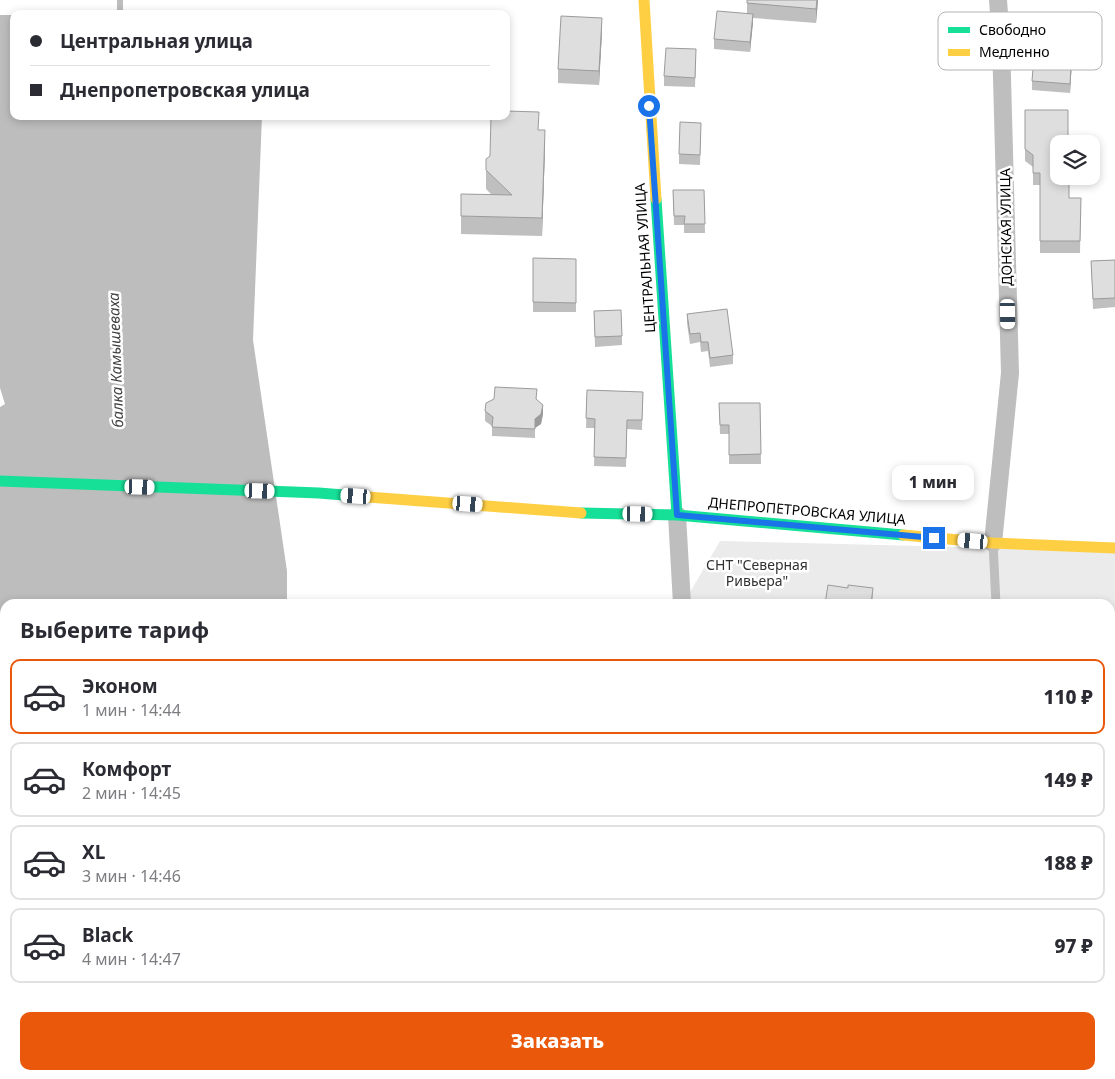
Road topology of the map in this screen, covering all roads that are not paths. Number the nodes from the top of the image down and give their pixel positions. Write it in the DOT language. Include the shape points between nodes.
graph roads {
  1 [pos="644,0"];
  2 [pos="1002,70"];
  3 [pos="0,481"];
  4 [pos="677,515"];
  5 [pos="993,543"];
  6 [pos="1115,548"];
  7 [pos="682,599"];
  8 [pos="996,599"];
  1 -- 4 [label="street, ЦЕНТРАЛЬНАЯ УЛИЦА"];
  2 -- 5 [label="street, ДОНСКАЯ УЛИЦА" via="1010,373"];
  3 -- 4 [label="street, ДНЕПРОПЕТРОВСКАЯ УЛИЦА" via="320,493 579,513"];
  4 -- 5 [label="street, ДНЕПРОПЕТРОВСКАЯ УЛИЦА"];
  4 -- 7 [label="street"];
  5 -- 6 [label="street, ДНЕПРОПЕТРОВСКАЯ УЛИЦА"];
  5 -- 8 [label="lane"];
}
